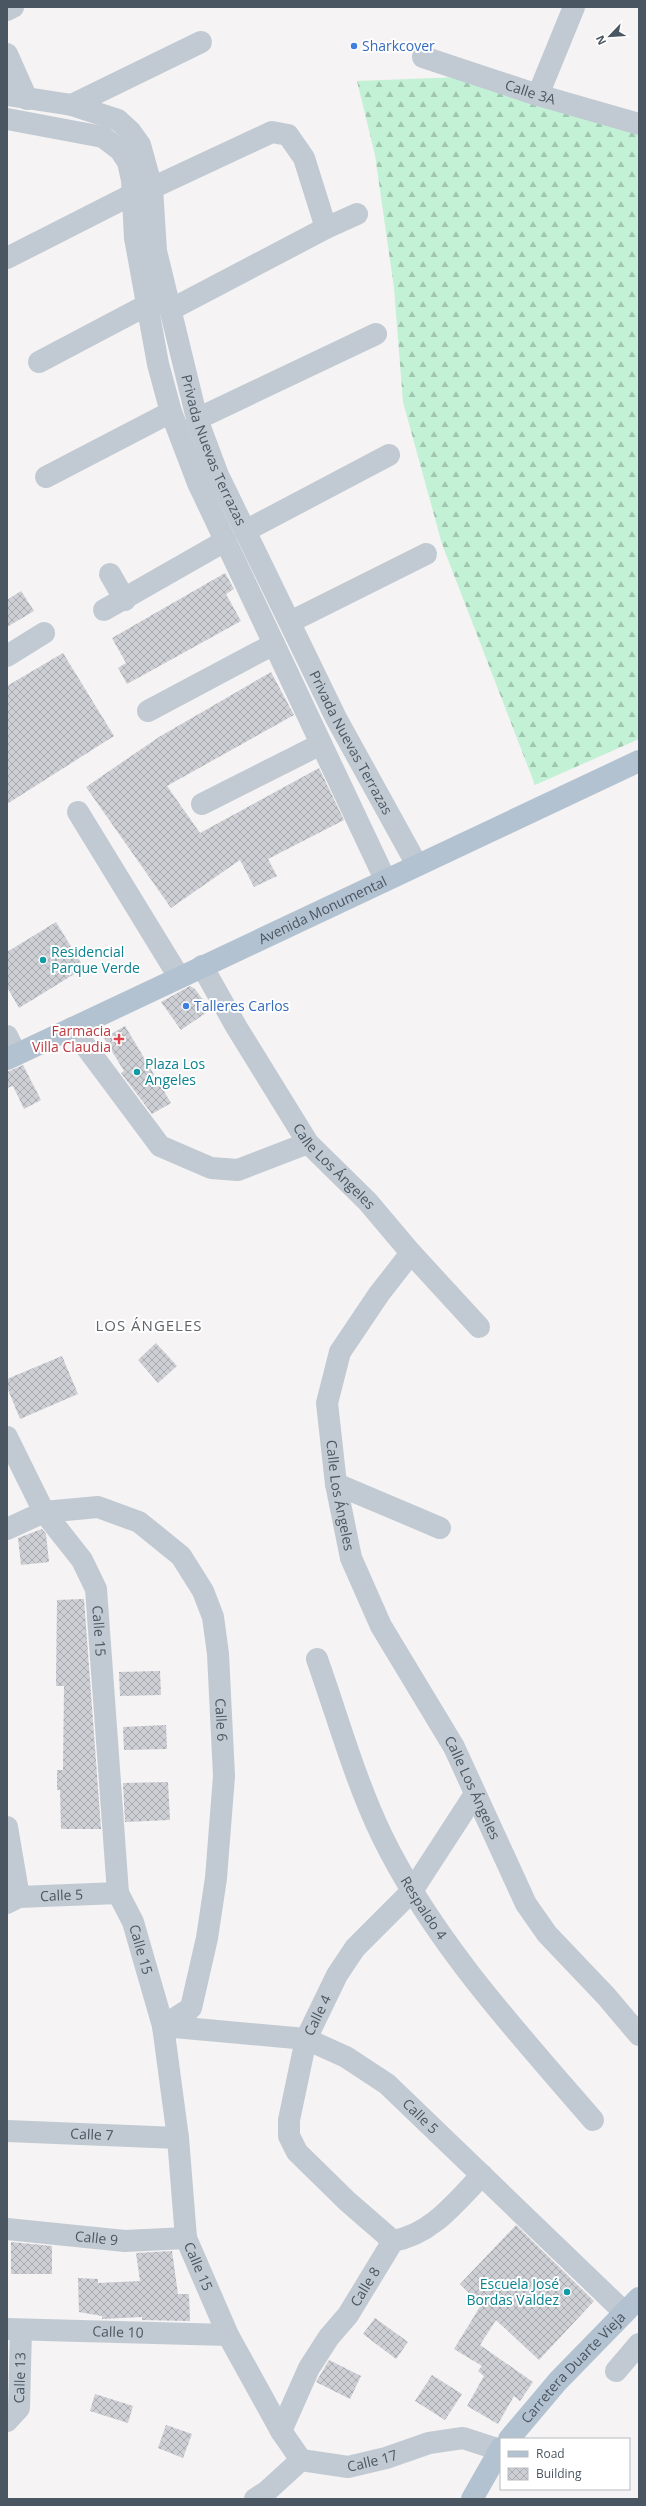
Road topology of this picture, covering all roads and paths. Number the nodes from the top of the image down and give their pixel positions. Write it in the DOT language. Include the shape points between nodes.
graph roads {
  1 [pos="13,7"];
  2 [pos="574,7"];
  3 [pos="7,10"];
  4 [pos="201,42"];
  5 [pos="7,54"];
  6 [pos="422,57"];
  7 [pos="538,95"];
  8 [pos="17,97"];
  9 [pos="72,105"];
  10 [pos="16,121"];
  11 [pos="639,124"];
  12 [pos="7,135"];
  13 [pos="143,191"];
  14 [pos="357,214"];
  15 [pos="326,228"];
  16 [pos="7,258"];
  17 [pos="147,304"];
  18 [pos="170,310"];
  19 [pos="376,334"];
  20 [pos="39,362"];
  21 [pos="171,412"];
  22 [pos="197,419"];
  23 [pos="389,454"];
  24 [pos="46,477"];
  25 [pos="245,531"];
  26 [pos="226,542"];
  27 [pos="426,554"];
  28 [pos="110,574"];
  29 [pos="125,600"];
  30 [pos="104,610"];
  31 [pos="290,622"];
  32 [pos="44,634"];
  33 [pos="274,644"];
  34 [pos="7,656"];
  35 [pos="148,711"];
  36 [pos="321,744"];
  37 [pos="639,761"];
  38 [pos="202,804"];
  39 [pos="78,812"];
  40 [pos="417,865"];
  41 [pos="385,879"];
  42 [pos="202,966"];
  43 [pos="180,976"];
  44 [pos="72,1028"];
  45 [pos="10,1050"];
  46 [pos="308,1143"];
  47 [pos="411,1253"];
  48 [pos="479,1327"];
  49 [pos="7,1437"];
  50 [pos="336,1484"];
  51 [pos="44,1512"];
  52 [pos="440,1528"];
  53 [pos="7,1529"];
  54 [pos="317,1660"];
  55 [pos="475,1794"];
  56 [pos="7,1827"];
  57 [pos="412,1891"];
  58 [pos="118,1893"];
  59 [pos="13,1900"];
  60 [pos="163,2026"];
  61 [pos="639,2035"];
  62 [pos="306,2039"];
  63 [pos="593,2120"];
  64 [pos="7,2131"];
  65 [pos="178,2138"];
  66 [pos="482,2175"];
  67 [pos="7,2229"];
  68 [pos="186,2238"];
  69 [pos="393,2241"];
  70 [pos="631,2305"];
  71 [pos="14,2329"];
  72 [pos="228,2335"];
  73 [pos="639,2344"];
  74 [pos="616,2371"];
  75 [pos="7,2421"];
  76 [pos="281,2431"];
  77 [pos="510,2438"];
  78 [pos="500,2445"];
  79 [pos="500,2451"];
  80 [pos="301,2460"];
  81 [pos="255,2499"];
  82 [pos="472,2499"];
  1 -- 3 [label="street"];
  2 -- 7 [label="street"];
  4 -- 9 [label="street"];
  5 -- 8 [label="street"];
  6 -- 7 [label="street, Calle 3A"];
  7 -- 11 [label="street, Calle 3A"];
  8 -- 9 [label="street, Privada Nuevas Terrazas"];
  9 -- 13 [label="street, Privada Nuevas Terrazas" via="118,120 130,131 140,145"];
  10 -- 12 [label="street"];
  10 -- 13 [label="street, Privada Nuevas Terrazas" via="104,137 120,150"];
  13 -- 15 [label="street" via="272,132 288,135 304,158"];
  13 -- 16 [label="street"];
  13 -- 17 [label="street, Privada Nuevas Terrazas" via="135,238"];
  13 -- 18 [label="street, Privada Nuevas Terrazas"];
  14 -- 15 [label="street"];
  15 -- 18 [label="street"];
  17 -- 20 [label="street"];
  17 -- 21 [label="street, Privada Nuevas Terrazas"];
  18 -- 22 [label="street, Privada Nuevas Terrazas"];
  19 -- 22 [label="street"];
  21 -- 24 [label="street"];
  21 -- 26 [label="street, Privada Nuevas Terrazas" via="198,483"];
  22 -- 25 [label="street, Privada Nuevas Terrazas" via="218,475"];
  23 -- 25 [label="street"];
  25 -- 31 [label="street, Privada Nuevas Terrazas"];
  26 -- 29 [label="street"];
  26 -- 33 [label="street, Privada Nuevas Terrazas"];
  27 -- 31 [label="street"];
  28 -- 29 [label="street"];
  29 -- 30 [label="street"];
  31 -- 40 [label="street, Privada Nuevas Terrazas" via="336,718"];
  32 -- 34 [label="street"];
  33 -- 35 [label="street"];
  33 -- 36 [label="street, Privada Nuevas Terrazas"];
  36 -- 38 [label="street"];
  36 -- 41 [label="street, Privada Nuevas Terrazas"];
  37 -- 40 [label="main road, Avenida Monumental"];
  39 -- 43 [label="street"];
  40 -- 41 [label="main road, Avenida Monumental"];
  41 -- 42 [label="main road, Avenida Monumental"];
  42 -- 43 [label="main road, Avenida Monumental"];
  42 -- 46 [label="street, Calle Los Ángeles"];
  43 -- 44 [label="main road, Avenida Monumental"];
  44 -- 45 [label="main road, Avenida Monumental"];
  44 -- 46 [label="street" via="160,1146 211,1168 238,1170"];
  46 -- 47 [label="street, Calle Los Ángeles" via="368,1202"];
  47 -- 48 [label="street"];
  47 -- 50 [label="street, Calle Los Ángeles" via="340,1352 327,1403"];
  49 -- 51 [label="street, Calle 15"];
  50 -- 52 [label="street"];
  50 -- 55 [label="street, Calle Los Ángeles" via="351,1558 381,1626 454,1747"];
  51 -- 53 [label="street, Calle 6"];
  51 -- 58 [label="street, Calle 15" via="82,1560 96,1589"];
  51 -- 60 [label="street, Calle 6" via="98,1507 139,1522 181,1556 203,1591 213,1617 218,1654 224,1776 216,1878 207,1938 191,2008"];
  54 -- 57 [label="street, Respaldo 4" via="382,1835"];
  55 -- 57 [label="street, Calle 4"];
  55 -- 61 [label="street, Calle Los Ángeles" via="526,1904 547,1934"];
  56 -- 59 [label="street"];
  57 -- 62 [label="street, Calle 4" via="355,1948 337,1975"];
  57 -- 63 [label="street, Respaldo 4" via="483,1994"];
  58 -- 59 [label="street, Calle 5"];
  58 -- 60 [label="street, Calle 15" via="133,1922"];
  60 -- 62 [label="street, Calle 5"];
  60 -- 65 [label="street, Calle 15"];
  62 -- 66 [label="street, Calle 5" via="346,2057 386,2084"];
  62 -- 69 [label="street, Calle 4" via="289,2120 289,2136 297,2152"];
  64 -- 65 [label="street, Calle 7"];
  65 -- 68 [label="street, Calle 15"];
  66 -- 69 [label="street" via="437,2222 410,2238"];
  66 -- 70 [label="street, Calle 5"];
  67 -- 68 [label="street, Calle 9" via="125,2241"];
  68 -- 72 [label="street, Calle 15"];
  69 -- 76 [label="street, Calle 8" via="348,2315 329,2337 309,2368"];
  70 -- 77 [label="main road, Carretera Duarte Vieja" via="558,2381"];
  71 -- 72 [label="street, Calle 10"];
  71 -- 75 [label="street, Calle 13" via="19,2408"];
  72 -- 76 [label="street, Calle 15"];
  73 -- 74 [label="street"];
  76 -- 80 [label="street, Calle 15"];
  78 -- 80 [label="street, Calle 17" via="463,2438 429,2443 386,2458 348,2467"];
  79 -- 82 [label="main road, Carretera Duarte Vieja"];
  80 -- 81 [label="street"];
}
